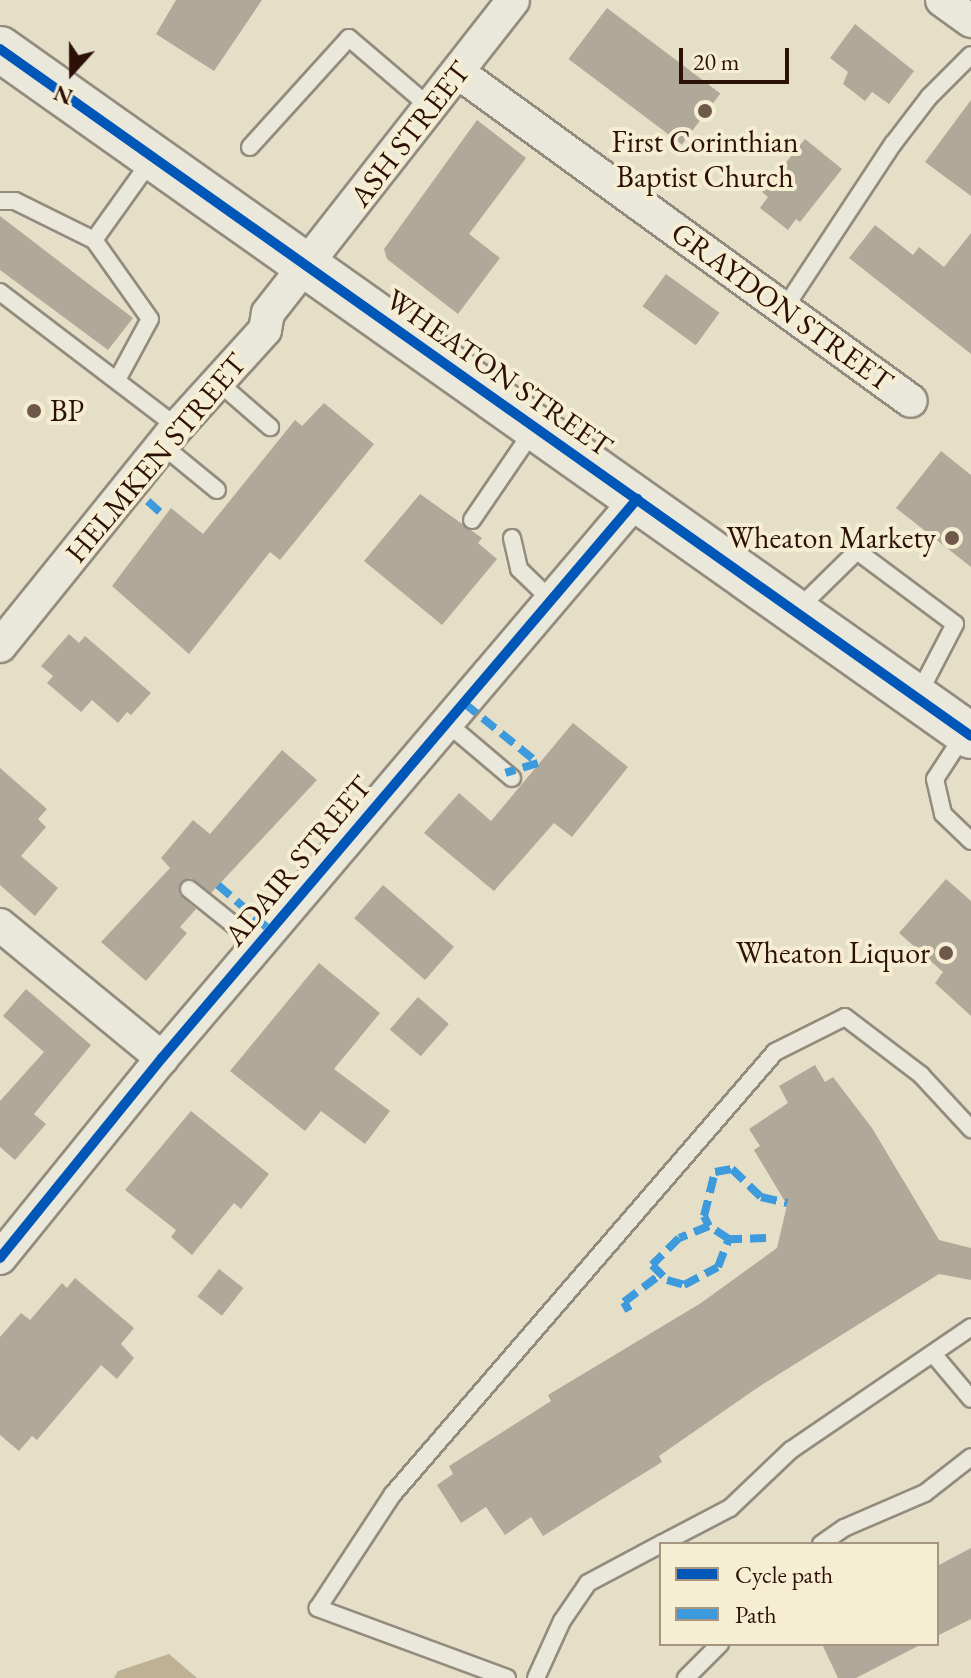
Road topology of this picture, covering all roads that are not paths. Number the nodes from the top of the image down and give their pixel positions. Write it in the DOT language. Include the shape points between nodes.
graph roads {
  1 [pos="513,0"];
  2 [pos="942,0"];
  3 [pos="971,21"];
  4 [pos="0,49"];
  5 [pos="971,55"];
  6 [pos="459,73"];
  7 [pos="431,108"];
  8 [pos="250,147"];
  9 [pos="153,157"];
  10 [pos="0,201"];
  11 [pos="94,240"];
  12 [pos="306,268"];
  13 [pos="0,292"];
  14 [pos="784,309"];
  15 [pos="117,380"];
  16 [pos="218,382"];
  17 [pos="911,401"];
  18 [pos="270,427"];
  19 [pos="535,428"];
  20 [pos="170,436"];
  21 [pos="217,490"];
  22 [pos="637,499"];
  23 [pos="472,520"];
  24 [pos="512,538"];
  25 [pos="551,600"];
  26 [pos="797,610"];
  27 [pos="0,646"];
  28 [pos="918,696"];
  29 [pos="447,723"];
  30 [pos="968,734"];
  31 [pos="512,778"];
  32 [pos="971,841"];
  33 [pos="189,889"];
  34 [pos="0,925"];
  35 [pos="258,944"];
  36 [pos="162,1058"];
  37 [pos="971,1129"];
  38 [pos="0,1258"];
  39 [pos="971,1327"];
  40 [pos="934,1355"];
  41 [pos="971,1399"];
  42 [pos="971,1457"];
  43 [pos="665,1542"];
  44 [pos="824,1542"];
  45 [pos="659,1545"];
  46 [pos="718,1646"];
  47 [pos="507,1678"];
  48 [pos="536,1678"];
  49 [pos="686,1678"];
  1 -- 6 [label="street, ASH STREET"];
  2 -- 3 [label="street"];
  4 -- 9 [label="main road, WHEATON STREET"];
  5 -- 14 [label="lane" via="902,132"];
  6 -- 7 [label="street, ASH STREET"];
  6 -- 14 [label="street, GRAYDON STREET"];
  7 -- 8 [label="lane" via="349,38"];
  7 -- 12 [label="street, ASH STREET"];
  9 -- 11 [label="lane"];
  9 -- 12 [label="main road, WHEATON STREET"];
  10 -- 11 [label="lane" via="15,201"];
  11 -- 15 [label="lane" via="150,319"];
  12 -- 16 [label="street, HELMKEN STREET" via="268,313 265,330"];
  12 -- 19 [label="main road, WHEATON STREET"];
  13 -- 15 [label="lane"];
  14 -- 17 [label="street, GRAYDON STREET"];
  15 -- 20 [label="lane"];
  16 -- 18 [label="lane"];
  16 -- 20 [label="street, HELMKEN STREET"];
  19 -- 22 [label="main road, WHEATON STREET"];
  19 -- 23 [label="lane"];
  20 -- 21 [label="lane"];
  20 -- 27 [label="street, HELMKEN STREET"];
  22 -- 25 [label="street, ADAIR STREET"];
  22 -- 26 [label="main road, WHEATON STREET"];
  24 -- 25 [label="lane" via="519,569"];
  25 -- 29 [label="street, ADAIR STREET"];
  26 -- 28 [label="main road, WHEATON STREET"];
  26 -- 28 [label="lane" via="857,551 955,624"];
  28 -- 30 [label="main road, WHEATON STREET"];
  29 -- 31 [label="lane"];
  29 -- 35 [label="street, ADAIR STREET"];
  30 -- 32 [label="lane" via="935,779 943,814"];
  33 -- 35 [label="lane"];
  34 -- 36 [label="street"];
  35 -- 36 [label="street, ADAIR STREET"];
  36 -- 38 [label="street, ADAIR STREET"];
  37 -- 47 [label="lane" via="921,1075 845,1017 775,1052 393,1494 318,1608"];
  39 -- 40 [label="lane"];
  40 -- 41 [label="lane"];
  40 -- 43 [label="lane" via="791,1450 730,1508"];
  42 -- 44 [label="lane" via="925,1493"];
  45 -- 48 [label="lane" via="588,1583 562,1621"];
  46 -- 49 [label="lane"];
}
